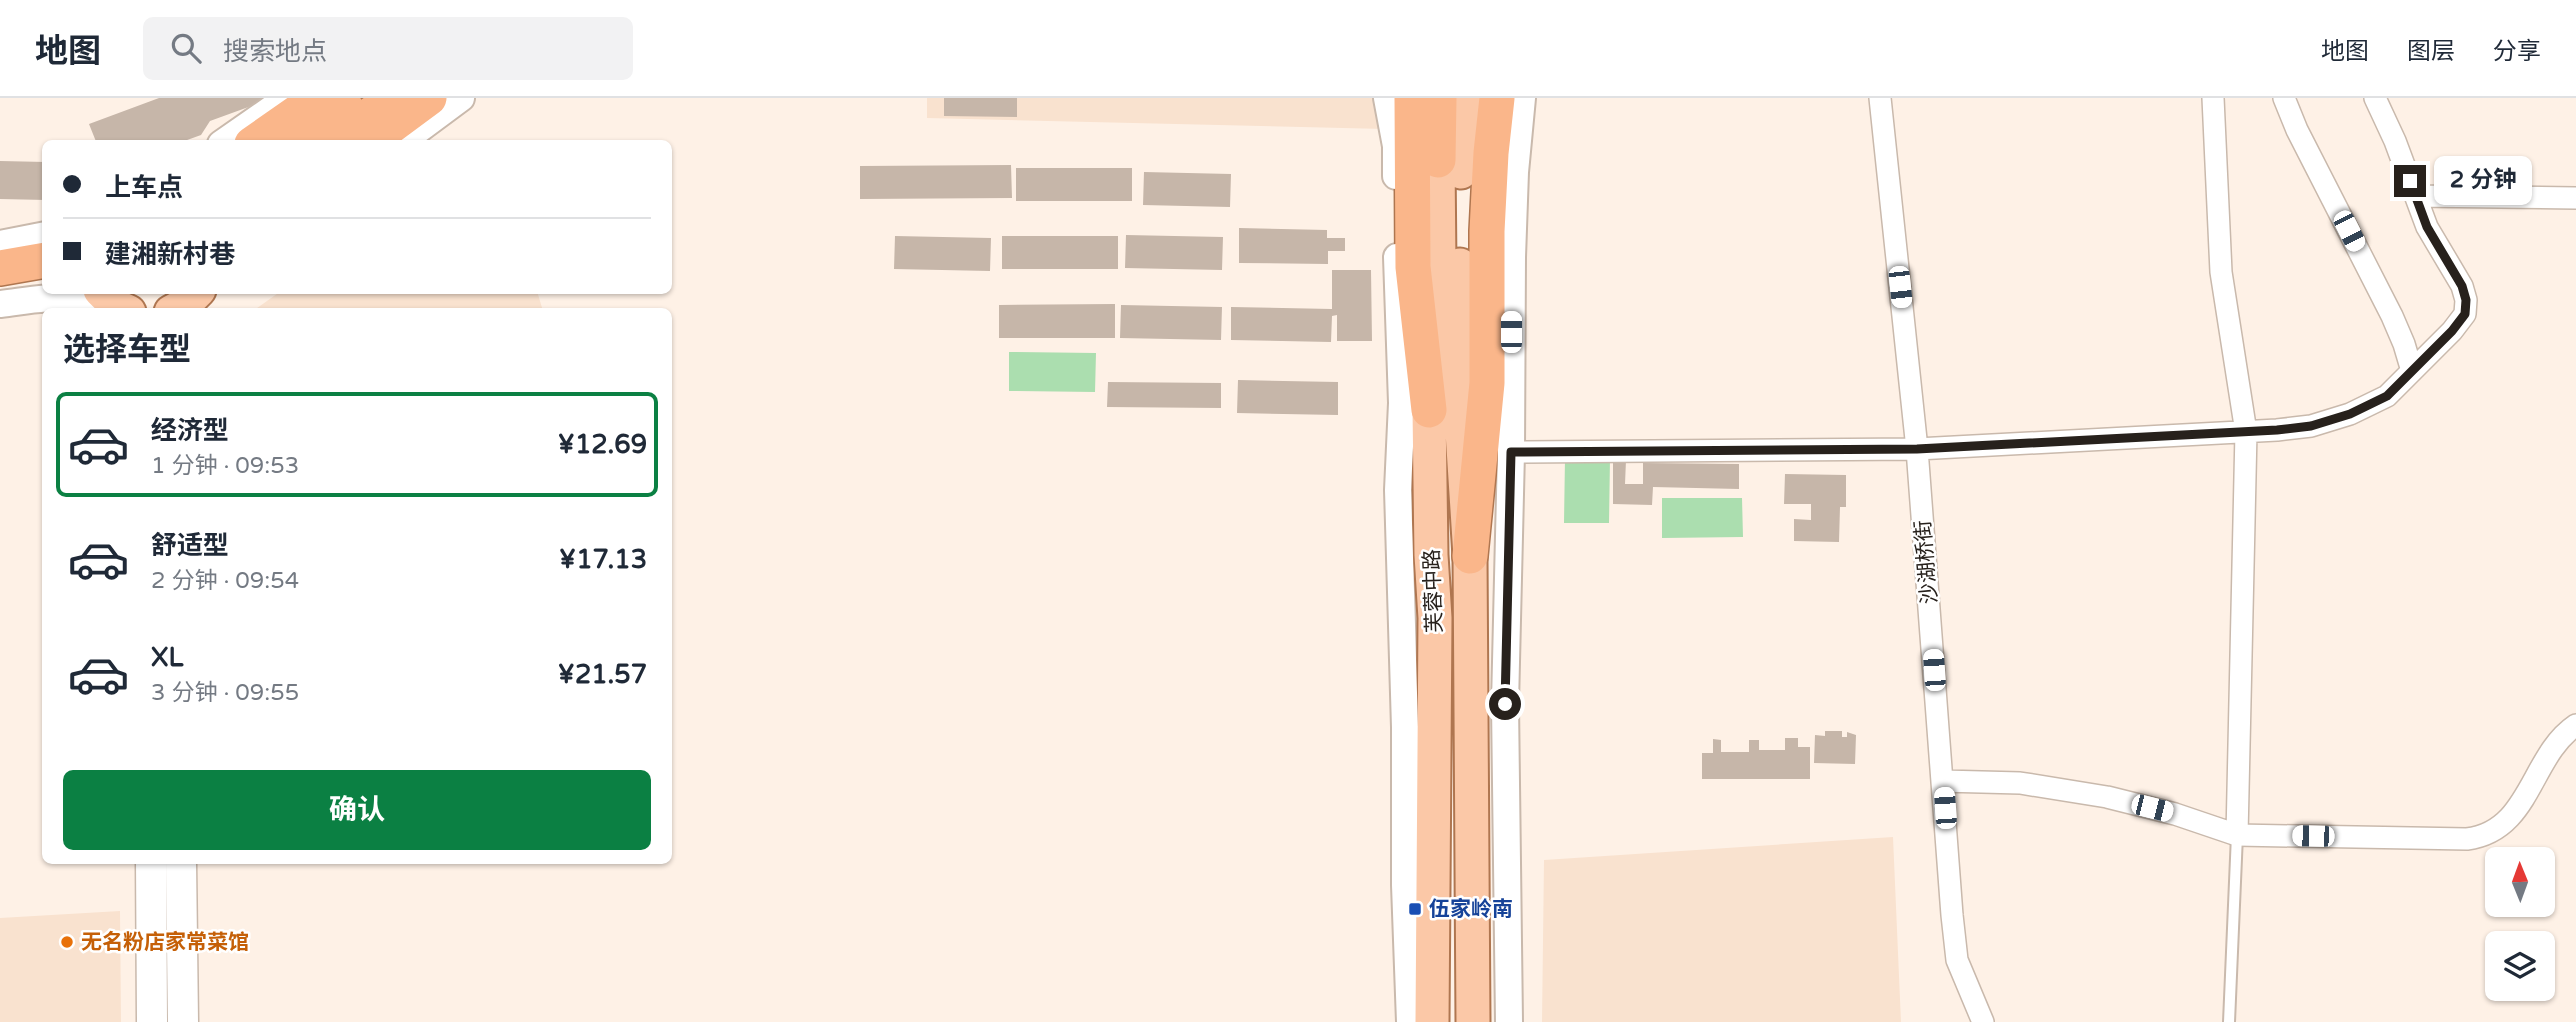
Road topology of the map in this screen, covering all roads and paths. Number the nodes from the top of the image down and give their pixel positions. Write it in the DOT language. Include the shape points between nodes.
graph roads {
  1 [pos="287,98"];
  2 [pos="318,98"];
  3 [pos="360,98"];
  4 [pos="393,98"];
  5 [pos="429,98"];
  6 [pos="461,98"];
  7 [pos="1387,98"];
  8 [pos="1412,98"];
  9 [pos="1439,98"];
  10 [pos="1446,98"];
  11 [pos="1468,98"];
  12 [pos="1497,98"];
  13 [pos="1522,98"];
  14 [pos="1880,98"];
  15 [pos="2213,98"];
  16 [pos="2284,98"];
  17 [pos="2375,98"];
  18 [pos="227,140"];
  19 [pos="258,140"];
  20 [pos="304,140"];
  21 [pos="336,140"];
  22 [pos="373,140"];
  23 [pos="404,140"];
  24 [pos="1395,146"];
  25 [pos="1450,161"];
  26 [pos="2416,196"];
  27 [pos="2576,198"];
  28 [pos="42,236"];
  29 [pos="0,244"];
  30 [pos="42,261"];
  31 [pos="1413,267"];
  32 [pos="0,268"];
  33 [pos="42,281"];
  34 [pos="0,287"];
  35 [pos="0,304"];
  36 [pos="117,305"];
  37 [pos="2412,371"];
  38 [pos="1429,410"];
  39 [pos="2246,432"];
  40 [pos="1917,449"];
  41 [pos="1511,452"];
  42 [pos="1470,556"];
  43 [pos="2576,725"];
  44 [pos="1943,781"];
  45 [pos="2237,835"];
  46 [pos="151,864"];
  47 [pos="181,864"];
  48 [pos="152,1022"];
  49 [pos="183,1022"];
  50 [pos="1410,1022"];
  51 [pos="1432,1022"];
  52 [pos="1473,1022"];
  53 [pos="1509,1022"];
  54 [pos="1983,1022"];
  55 [pos="2230,1022"];
  1 -- 18 [label="street"];
  2 -- 19 [label="highway"];
  3 -- 20 [label="highway"];
  4 -- 21 [label="highway"];
  5 -- 22 [label="highway"];
  6 -- 23 [label="street"];
  7 -- 24 [label="street"];
  8 -- 31 [label="highway"];
  9 -- 25 [label="highway"];
  10 -- 25 [label="main road"];
  11 -- 25 [label="main road"];
  12 -- 42 [label="highway" via="1487,231 1487,383"];
  13 -- 41 [label="street" via="1513,233"];
  14 -- 40 [label="street, 沙湖桥街"];
  15 -- 39 [label="street" via="2221,272"];
  16 -- 37 [label="street" via="2392,316"];
  17 -- 26 [label="street"];
  24 -- 31 [label="main road"];
  24 -- 50 [label="street"];
  25 -- 38 [label="main road, 芙蓉中路"];
  25 -- 42 [label="main road, 芙蓉中路"];
  26 -- 27 [label="street"];
  26 -- 37 [label="street" via="2427,227 2466,300 2465,314"];
  28 -- 29 [label="street"];
  30 -- 32 [label="highway"];
  31 -- 38 [label="highway"];
  33 -- 34 [label="highway"];
  35 -- 36 [label="street" via="81,297"];
  37 -- 39 [label="street" via="2387,396 2350,414 2311,426"];
  38 -- 51 [label="main road, 芙蓉中路" via="1435,618"];
  39 -- 40 [label="street"];
  39 -- 45 [label="street"];
  40 -- 41 [label="street"];
  40 -- 44 [label="street, 沙湖桥街"];
  41 -- 53 [label="street" via="1505,704"];
  42 -- 52 [label="main road, 芙蓉中路"];
  43 -- 45 [label="street" via="2564,733 2545,760 2512,816 2484,837"];
  44 -- 45 [label="street" via="2020,783 2107,797"];
  44 -- 54 [label="street, 沙湖桥街" via="1957,960"];
  45 -- 55 [label="lane"];
  46 -- 48 [label="main road"];
  47 -- 49 [label="main road"];
}
